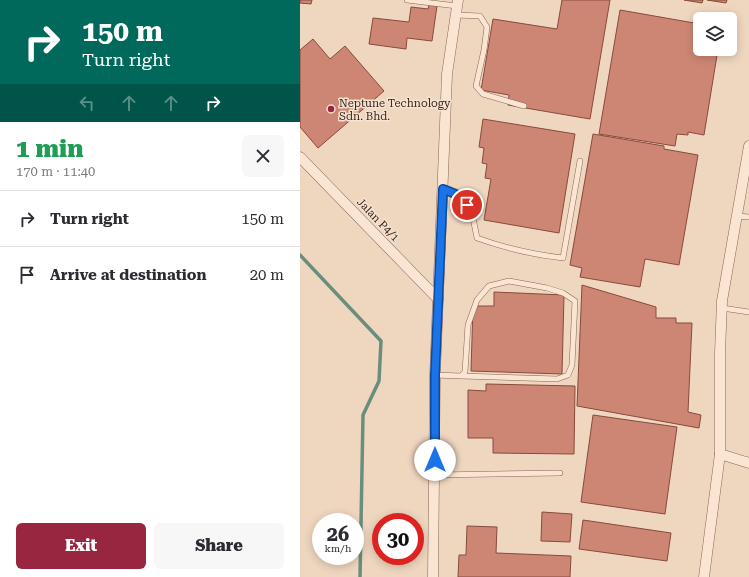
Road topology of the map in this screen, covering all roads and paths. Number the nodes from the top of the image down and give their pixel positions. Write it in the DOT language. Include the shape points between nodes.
graph roads {
  1 [pos="407,0"];
  2 [pos="457,7"];
  3 [pos="524,106"];
  4 [pos="749,146"];
  5 [pos="300,157"];
  6 [pos="580,161"];
  7 [pos="443,189"];
  8 [pos="737,216"];
  9 [pos="749,217"];
  10 [pos="438,299"];
  11 [pos="722,308"];
  12 [pos="749,312"];
  13 [pos="435,375"];
  14 [pos="461,376"];
  15 [pos="720,454"];
  16 [pos="749,464"];
  17 [pos="560,473"];
  18 [pos="434,475"];
  19 [pos="433,577"];
  20 [pos="704,577"];
  1 -- 2 [label="lane"];
  2 -- 3 [label="lane" via="480,16 487,27 476,86 483,94"];
  2 -- 7 [label="street" via="447,74"];
  4 -- 8 [label="street"];
  5 -- 10 [label="street, Jalan P4/1"];
  6 -- 7 [label="lane" via="563,258 502,247 477,238 472,213 463,197"];
  7 -- 10 [label="street"];
  8 -- 9 [label="lane"];
  8 -- 11 [label="street"];
  10 -- 13 [label="street"];
  11 -- 12 [label="lane"];
  11 -- 15 [label="street"];
  13 -- 14 [label="lane"];
  13 -- 18 [label="street"];
  14 -- 14 [label="lane" via="465,372 468,324 477,300 489,286 509,281 547,288 563,293 575,301 572,365 568,375 557,379"];
  15 -- 16 [label="street"];
  15 -- 20 [label="street"];
  17 -- 18 [label="lane"];
  18 -- 19 [label="street"];
}
